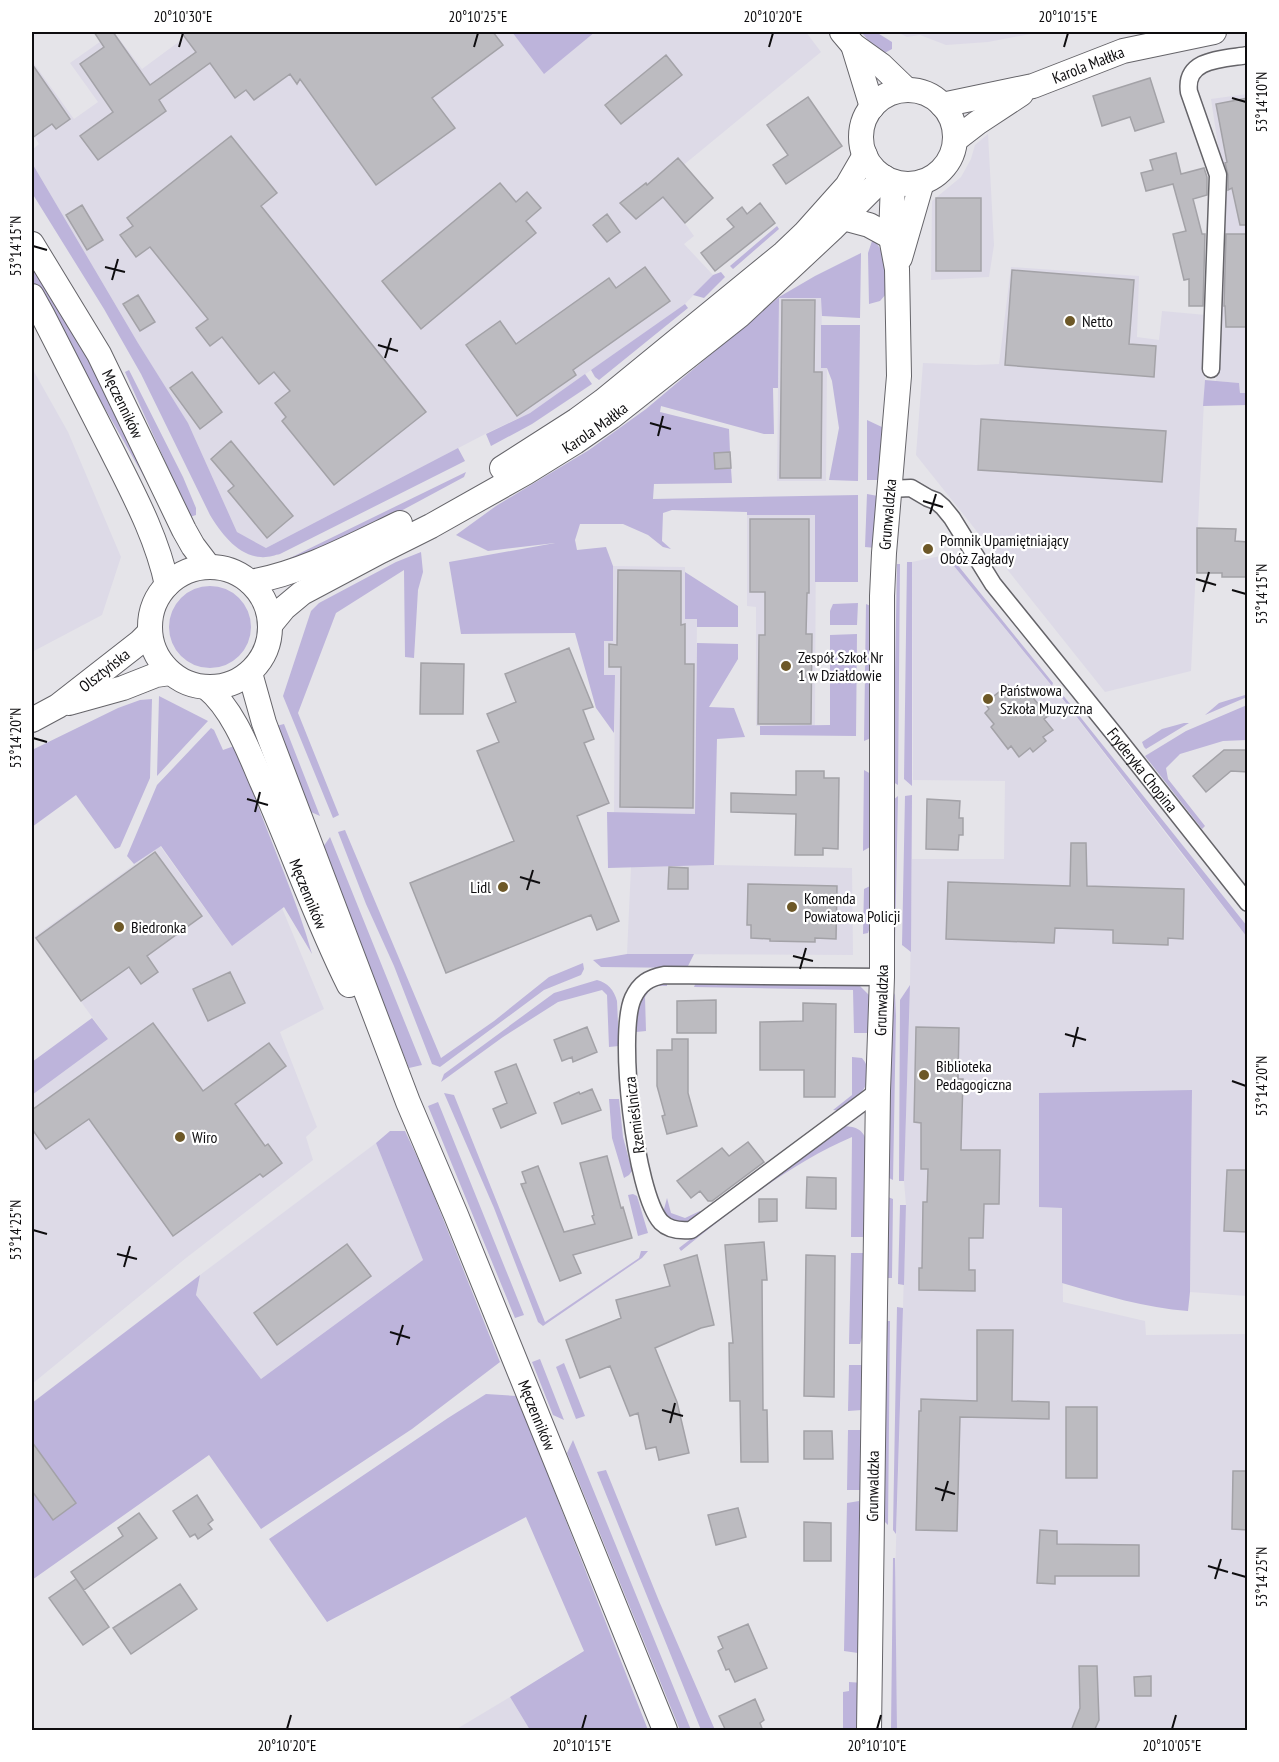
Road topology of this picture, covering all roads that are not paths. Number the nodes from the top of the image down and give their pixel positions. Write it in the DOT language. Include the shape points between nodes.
graph roads {
  1 [pos="1214,32"];
  2 [pos="847,38"];
  3 [pos="1248,55"];
  4 [pos="1033,86"];
  5 [pos="907,90"];
  6 [pos="942,105"];
  7 [pos="872,107"];
  8 [pos="955,140"];
  9 [pos="865,155"];
  10 [pos="888,179"];
  11 [pos="922,182"];
  12 [pos="843,218"];
  13 [pos="891,237"];
  14 [pos="32,244"];
  15 [pos="897,269"];
  16 [pos="32,296"];
  17 [pos="1211,369"];
  18 [pos="889,489"];
  19 [pos="209,567"];
  20 [pos="250,582"];
  21 [pos="166,585"];
  22 [pos="270,625"];
  23 [pos="150,632"];
  24 [pos="170,673"];
  25 [pos="250,673"];
  26 [pos="207,688"];
  27 [pos="58,706"];
  28 [pos="32,720"];
  29 [pos="1248,903"];
  30 [pos="882,976"];
  31 [pos="878,1091"];
  32 [pos="408,1102"];
  33 [pos="665,1731"];
  34 [pos="869,1731"];
  1 -- 4 [label="main road, Karola Małłka" via="1123,51"];
  2 -- 5 [label="main road"];
  2 -- 7 [label="main road"];
  3 -- 17 [label="street" via="1202,63 1188,83 1218,175"];
  4 -- 6 [label="main road, Karola Małłka"];
  4 -- 8 [label="main road, Karola Małłka"];
  5 -- 6 [label="main road" via="926,94"];
  5 -- 7 [label="main road" via="894,92"];
  6 -- 8 [label="main road" via="951,118"];
  7 -- 9 [label="main road" via="861,130"];
  8 -- 11 [label="main road" via="946,163"];
  9 -- 10 [label="main road" via="873,168"];
  9 -- 20 [label="main road, Karola Małłka" via="847,186 784,254 577,420 426,510 292,572"];
  10 -- 11 [label="main road" via="908,184"];
  10 -- 12 [label="main road, Karola Małłka"];
  10 -- 13 [label="main road, Grunwaldzka"];
  11 -- 15 [label="main road, Grunwaldzka"];
  12 -- 13 [label="main road" via="869,225"];
  12 -- 22 [label="main road, Karola Małłka" via="740,315 612,417 431,526 302,593"];
  13 -- 15 [label="main road, Grunwaldzka"];
  14 -- 19 [label="main road, Męczenników" via="99,354 184,530"];
  15 -- 18 [label="main road, Grunwaldzka" via="899,376"];
  16 -- 21 [label="main road, Męczenników" via="124,475 158,552"];
  18 -- 29 [label="street, Fryderyka Chopina" via="910,500 928,498 944,507 993,584"];
  18 -- 30 [label="main road, Grunwaldzka" via="882,596"];
  19 -- 20 [label="main road" via="231,571"];
  19 -- 21 [label="main road" via="186,572"];
  20 -- 22 [label="main road" via="264,601"];
  21 -- 23 [label="main road" via="153,607"];
  22 -- 25 [label="main road" via="263,656"];
  23 -- 24 [label="main road" via="156,655"];
  23 -- 27 [label="main road, Olsztyńska"];
  24 -- 26 [label="main road"];
  24 -- 27 [label="main road, Olsztyńska"];
  25 -- 26 [label="main road" via="230,684"];
  25 -- 32 [label="main road, Męczenników" via="264,723"];
  26 -- 32 [label="main road, Męczenników" via="240,732 337,960"];
  27 -- 28 [label="main road, Olsztyńska"];
  30 -- 31 [label="main road, Grunwaldzka"];
  30 -- 31 [label="street, Rzemieślnicza" via="664,975 639,987 632,1000 628,1026 628,1073 632,1131 653,1207 661,1221 674,1229 691,1230"];
  31 -- 34 [label="main road, Grunwaldzka"];
  32 -- 33 [label="main road, Męczenników"];
}
